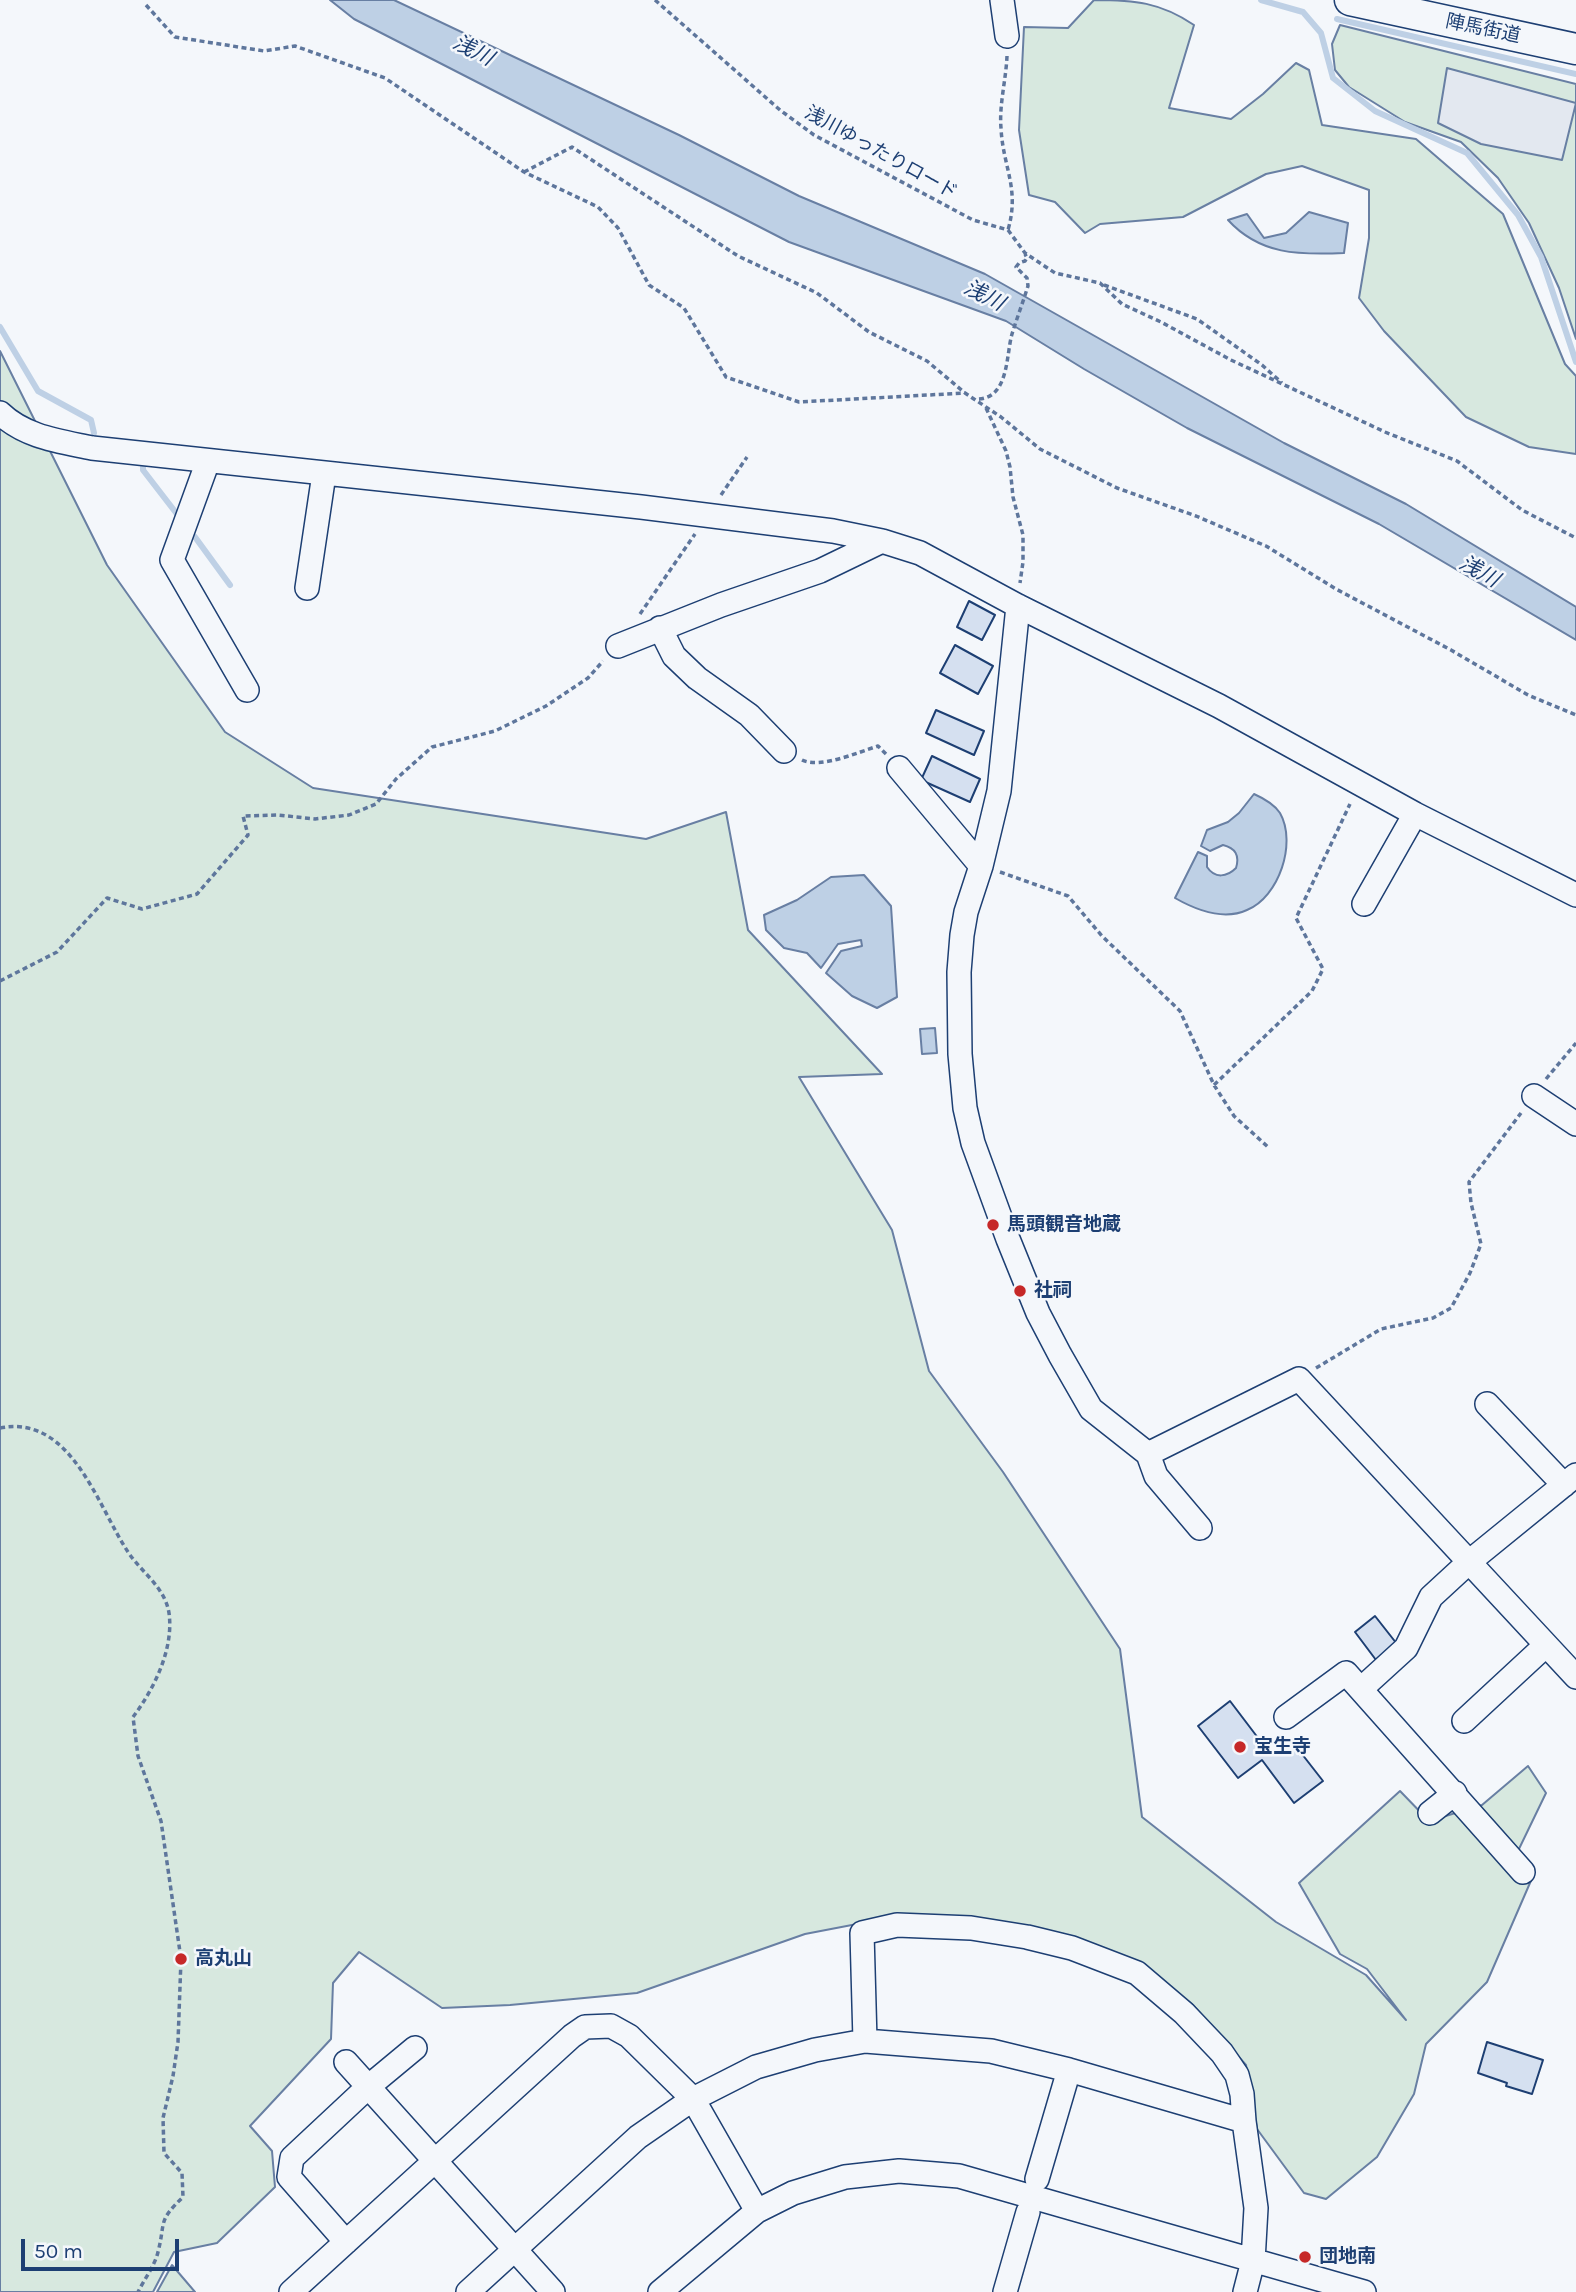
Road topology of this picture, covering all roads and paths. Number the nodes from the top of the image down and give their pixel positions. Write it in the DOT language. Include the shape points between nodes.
graph roads {
  1 [pos="655,0"];
  2 [pos="1002,0"];
  3 [pos="1367,1"];
  4 [pos="146,5"];
  5 [pos="1007,36"];
  6 [pos="1576,49"];
  7 [pos="524,172"];
  8 [pos="1008,230"];
  9 [pos="1025,253"];
  10 [pos="1100,283"];
  11 [pos="1286,386"];
  12 [pos="965,394"];
  13 [pos="977,399"];
  14 [pos="985,405"];
  15 [pos="0,414"];
  16 [pos="747,457"];
  17 [pos="208,461"];
  18 [pos="324,474"];
  19 [pos="708,516"];
  20 [pos="1576,538"];
  21 [pos="882,541"];
  22 [pos="307,588"];
  23 [pos="1018,606"];
  24 [pos="660,628"];
  25 [pos="618,646"];
  26 [pos="247,690"];
  27 [pos="1576,715"];
  28 [pos="784,751"];
  29 [pos="900,768"];
  30 [pos="1359,784"];
  31 [pos="1415,814"];
  32 [pos="981,866"];
  33 [pos="1576,895"];
  34 [pos="1364,904"];
  35 [pos="0,981"];
  36 [pos="1576,1043"];
  37 [pos="1214,1085"];
  38 [pos="1534,1096"];
  39 [pos="1576,1124"];
  40 [pos="1268,1147"];
  41 [pos="1299,1379"];
  42 [pos="1487,1404"];
  43 [pos="0,1428"];
  44 [pos="1148,1454"];
  45 [pos="1570,1480"];
  46 [pos="1200,1528"];
  47 [pos="1469,1562"];
  48 [pos="1546,1645"];
  49 [pos="1576,1677"];
  50 [pos="1361,1689"];
  51 [pos="1286,1717"];
  52 [pos="1464,1721"];
  53 [pos="1455,1793"];
  54 [pos="1430,1813"];
  55 [pos="1523,1872"];
  56 [pos="865,2041"];
  57 [pos="415,2048"];
  58 [pos="346,2062"];
  59 [pos="1069,2070"];
  60 [pos="368,2087"];
  61 [pos="693,2099"];
  62 [pos="1244,2121"];
  63 [pos="436,2161"];
  64 [pos="1037,2179"];
  65 [pos="757,2211"];
  66 [pos="1028,2212"];
  67 [pos="346,2242"];
  68 [pos="516,2249"];
  69 [pos="1253,2261"];
  70 [pos="138,2292"];
  71 [pos="291,2292"];
  72 [pos="468,2292"];
  73 [pos="553,2292"];
  74 [pos="660,2292"];
  75 [pos="1005,2292"];
  76 [pos="1245,2292"];
  77 [pos="1364,2292"];
  1 -- 8 [label="path, 浅川ゆったりロード" via="814,135 973,220"];
  2 -- 5 [label="street"];
  3 -- 6 [label="main road, 陣馬街道"];
  4 -- 7 [label="path" via="175,37 264,51 295,46 385,78"];
  5 -- 8 [label="path" via="1000,126 1013,189"];
  7 -- 12 [label="path" via="572,146 738,256 817,293 870,332 927,361"];
  7 -- 12 [label="path" via="598,207 618,228 649,285 684,308 726,377 799,402"];
  8 -- 9 [label="path"];
  9 -- 10 [label="path" via="1055,273"];
  9 -- 13 [label="path" via="1027,258 1016,267 1028,286 1014,326 1009,365 992,395"];
  10 -- 11 [label="path" via="1122,304"];
  10 -- 11 [label="path" via="1197,319"];
  11 -- 20 [label="path" via="1457,461 1522,510"];
  12 -- 13 [label="path"];
  13 -- 14 [label="path"];
  14 -- 23 [label="path" via="1006,451 1023,535"];
  14 -- 27 [label="path" via="1040,449 1117,488 1266,546 1528,695"];
  15 -- 17 [label="street" via="48,439"];
  16 -- 19 [label="path"];
  17 -- 18 [label="street"];
  17 -- 26 [label="street" via="172,560"];
  18 -- 19 [label="street"];
  18 -- 22 [label="street"];
  19 -- 21 [label="street"];
  19 -- 25 [label="path"];
  21 -- 23 [label="street" via="920,553"];
  21 -- 24 [label="street" via="820,570"];
  23 -- 30 [label="street" via="1219,706"];
  23 -- 32 [label="street" via="1001,778"];
  24 -- 25 [label="street"];
  24 -- 28 [label="street" via="674,656 749,715"];
  25 -- 35 [label="path" via="588,678 546,706 495,731 432,747 376,804 349,815 315,819 243,816 248,835 197,894 142,909 107,898 57,952"];
  28 -- 29 [label="path" via="807,763 878,746"];
  29 -- 32 [label="street"];
  30 -- 31 [label="street"];
  30 -- 37 [label="path" via="1296,918 1323,969 1312,991"];
  31 -- 33 [label="street"];
  31 -- 34 [label="street"];
  32 -- 37 [label="path" via="1069,896 1102,936 1180,1011"];
  32 -- 44 [label="street" via="966,912 959,972 960,1054 973,1143 1028,1289 1060,1355 1091,1409"];
  36 -- 38 [label="path"];
  37 -- 40 [label="path" via="1234,1116"];
  38 -- 39 [label="street"];
  38 -- 41 [label="path" via="1469,1182 1481,1244 1451,1308 1433,1318 1381,1329"];
  41 -- 44 [label="street"];
  41 -- 47 [label="street"];
  42 -- 45 [label="street"];
  43 -- 70 [label="path" via="42,1432 68,1451 169,1610 161,1666 148,1697 133,1717 138,1756 161,1821 181,1959 178,2042 163,2118 164,2153 182,2173 183,2197 167,2213 158,2253"];
  44 -- 46 [label="street" via="1156,1476"];
  45 -- 47 [label="street"];
  47 -- 48 [label="street"];
  47 -- 50 [label="street" via="1431,1597 1406,1648"];
  48 -- 49 [label="street"];
  48 -- 52 [label="street"];
  50 -- 51 [label="street" via="1346,1674"];
  50 -- 53 [label="street"];
  53 -- 54 [label="street"];
  53 -- 55 [label="street"];
  56 -- 59 [label="street" via="991,2051"];
  56 -- 61 [label="street" via="756,2067"];
  56 -- 62 [label="street" via="862,1933 897,1925 971,1928 1027,1937 1072,1948 1137,1973 1222,2053 1237,2076"];
  57 -- 60 [label="street"];
  58 -- 60 [label="street"];
  59 -- 62 [label="street"];
  59 -- 64 [label="street"];
  60 -- 63 [label="street"];
  60 -- 67 [label="street" via="292,2158 289,2178"];
  61 -- 63 [label="street" via="629,2036 611,2026 585,2027"];
  61 -- 65 [label="street"];
  61 -- 68 [label="street" via="638,2137"];
  62 -- 69 [label="street" via="1256,2208"];
  63 -- 67 [label="street"];
  63 -- 68 [label="street"];
  65 -- 69 [label="street" via="793,2193 845,2178 899,2171 959,2176"];
  65 -- 74 [label="street"];
  66 -- 75 [label="street"];
  67 -- 71 [label="street"];
  68 -- 72 [label="street"];
  68 -- 73 [label="street"];
  69 -- 76 [label="street"];
  69 -- 77 [label="street"];
}
